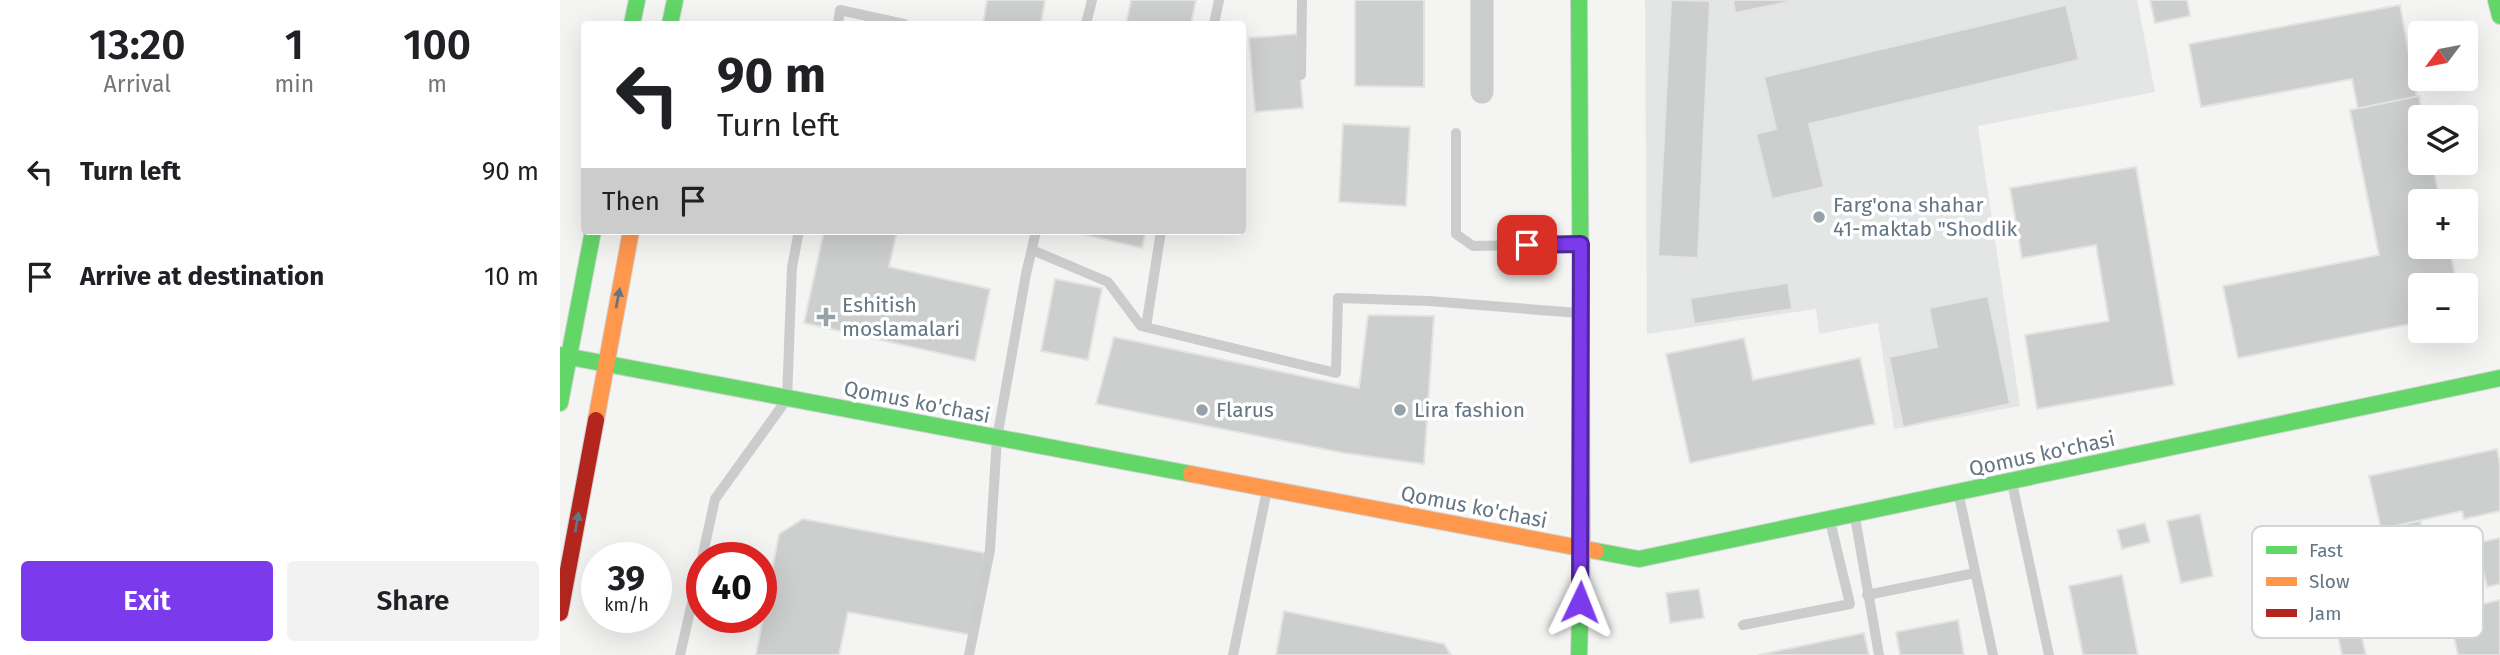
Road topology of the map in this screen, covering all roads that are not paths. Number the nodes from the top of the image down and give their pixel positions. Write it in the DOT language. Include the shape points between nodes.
graph roads {
  1 [pos="637,0"];
  2 [pos="675,0"];
  3 [pos="1092,0"];
  4 [pos="1219,0"];
  5 [pos="1302,0"];
  6 [pos="1482,0"];
  7 [pos="1579,0"];
  8 [pos="2496,0"];
  9 [pos="2500,16"];
  10 [pos="633,21"];
  11 [pos="671,21"];
  12 [pos="839,21"];
  13 [pos="890,21"];
  14 [pos="1087,21"];
  15 [pos="1215,21"];
  16 [pos="1301,75"];
  17 [pos="1482,92"];
  18 [pos="1456,133"];
  19 [pos="592,235"];
  20 [pos="630,235"];
  21 [pos="798,235"];
  22 [pos="1035,235"];
  23 [pos="1160,235"];
  24 [pos="1581,244"];
  25 [pos="1031,250"];
  26 [pos="1581,313"];
  27 [pos="1146,327"];
  28 [pos="564,356"];
  29 [pos="605,364"];
  30 [pos="2500,378"];
  31 [pos="787,398"];
  32 [pos="560,403"];
  33 [pos="997,438"];
  34 [pos="2012,482"];
  35 [pos="1267,489"];
  36 [pos="1958,493"];
  37 [pos="1855,514"];
  38 [pos="1829,518"];
  39 [pos="706,542"];
  40 [pos="1582,549"];
  41 [pos="1975,573"];
  42 [pos="1867,595"];
  43 [pos="560,613"];
  44 [pos="1743,625"];
  45 [pos="686,629"];
  46 [pos="680,655"];
  47 [pos="969,655"];
  48 [pos="1233,655"];
  49 [pos="1579,655"];
  50 [pos="1879,655"];
  51 [pos="1993,655"];
  52 [pos="2049,655"];
  1 -- 10 [label="street"];
  2 -- 11 [label="street"];
  3 -- 14 [label="lane"];
  4 -- 15 [label="lane"];
  5 -- 16 [label="lane"];
  6 -- 17 [label="street"];
  7 -- 24 [label="street"];
  8 -- 9 [label="street"];
  12 -- 13 [label="lane" via="841,10"];
  18 -- 24 [label="lane" via="1457,234 1473,246"];
  19 -- 28 [label="street"];
  29 -- 20 [label="street, one-way"];
  21 -- 31 [label="lane" via="792,267"];
  22 -- 25 [label="lane"];
  23 -- 27 [label="lane"];
  24 -- 26 [label="street"];
  25 -- 27 [label="lane" via="1108,282"];
  25 -- 33 [label="lane"];
  26 -- 27 [label="lane" via="1338,298 1335,373"];
  26 -- 40 [label="street"];
  28 -- 29 [label="street, Qomus ko'chasi"];
  28 -- 32 [label="street"];
  29 -- 31 [label="street, Qomus ko'chasi"];
  43 -- 29 [label="street, one-way"];
  30 -- 34 [label="street, Qomus ko'chasi"];
  31 -- 33 [label="street, Qomus ko'chasi"];
  31 -- 39 [label="lane" via="715,499"];
  33 -- 35 [label="street, Qomus ko'chasi"];
  33 -- 47 [label="lane" via="990,550"];
  34 -- 36 [label="street, Qomus ko'chasi"];
  34 -- 52 [label="lane"];
  35 -- 40 [label="street, Qomus ko'chasi"];
  35 -- 48 [label="lane"];
  36 -- 37 [label="street, Qomus ko'chasi"];
  36 -- 41 [label="lane"];
  37 -- 38 [label="street, Qomus ko'chasi"];
  37 -- 42 [label="lane"];
  38 -- 40 [label="street, Qomus ko'chasi" via="1639,559"];
  38 -- 44 [label="lane" via="1850,604"];
  40 -- 49 [label="street"];
  41 -- 42 [label="lane"];
  41 -- 51 [label="lane"];
  42 -- 50 [label="lane"];
  45 -- 46 [label="lane"];
}
